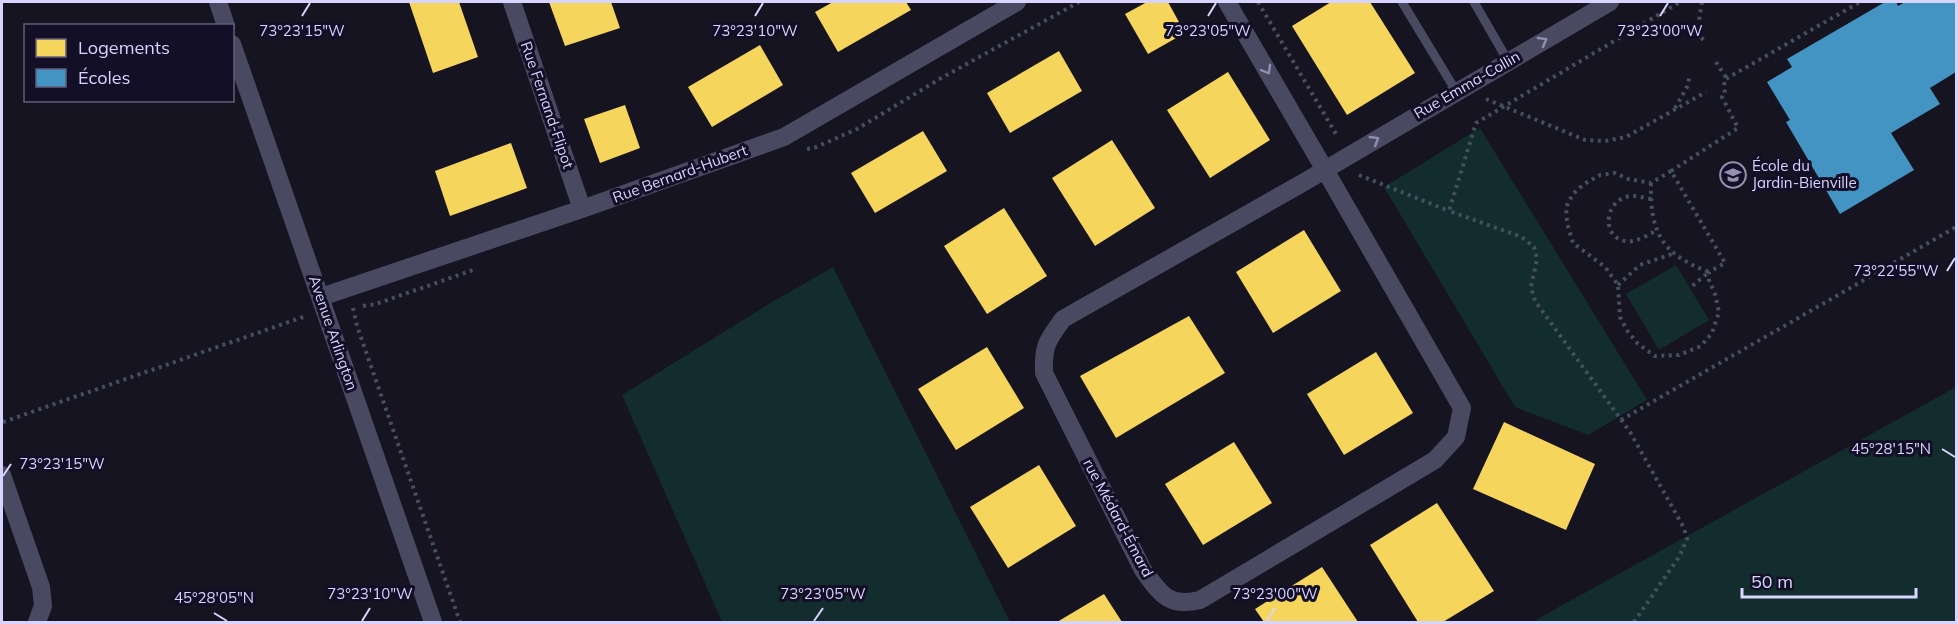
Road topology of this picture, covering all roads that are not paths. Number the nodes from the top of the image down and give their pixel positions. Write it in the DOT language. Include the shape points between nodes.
graph roads {
  1 [pos="218,2"];
  2 [pos="512,2"];
  3 [pos="1017,2"];
  4 [pos="1227,2"];
  5 [pos="1402,2"];
  6 [pos="1474,2"];
  7 [pos="1610,2"];
  8 [pos="225,24"];
  9 [pos="234,50"];
  10 [pos="1508,61"];
  11 [pos="1456,92"];
  12 [pos="1325,170"];
  13 [pos="582,209"];
  14 [pos="321,297"];
  15 [pos="2,475"];
  16 [pos="37,622"];
  17 [pos="434,622"];
  1 -- 8 [label="street"];
  2 -- 13 [label="street, Rue Fernand-Flipot"];
  3 -- 13 [label="street, Rue Bernard-Hubert" via="784,137"];
  4 -- 12 [label="street, rue Médard-Émard, one-way"];
  5 -- 11 [label="lane"];
  6 -- 10 [label="lane"];
  10 -- 7 [label="street, Rue Emma-Collin, one-way"];
  9 -- 14 [label="street, Avenue Arlington"];
  10 -- 11 [label="street, Rue Emma-Collin"];
  12 -- 11 [label="street, Rue Emma-Collin, one-way"];
  12 -- 12 [label="street, rue Médard-Émard" via="1462,408 1456,437 1436,460 1200,600 1186,604 1162,596 1143,570 1044,373 1043,351 1063,319"];
  13 -- 14 [label="street, Rue Bernard-Hubert"];
  14 -- 17 [label="street, Avenue Arlington"];
  15 -- 16 [label="street" via="41,587 43,606"];
}
